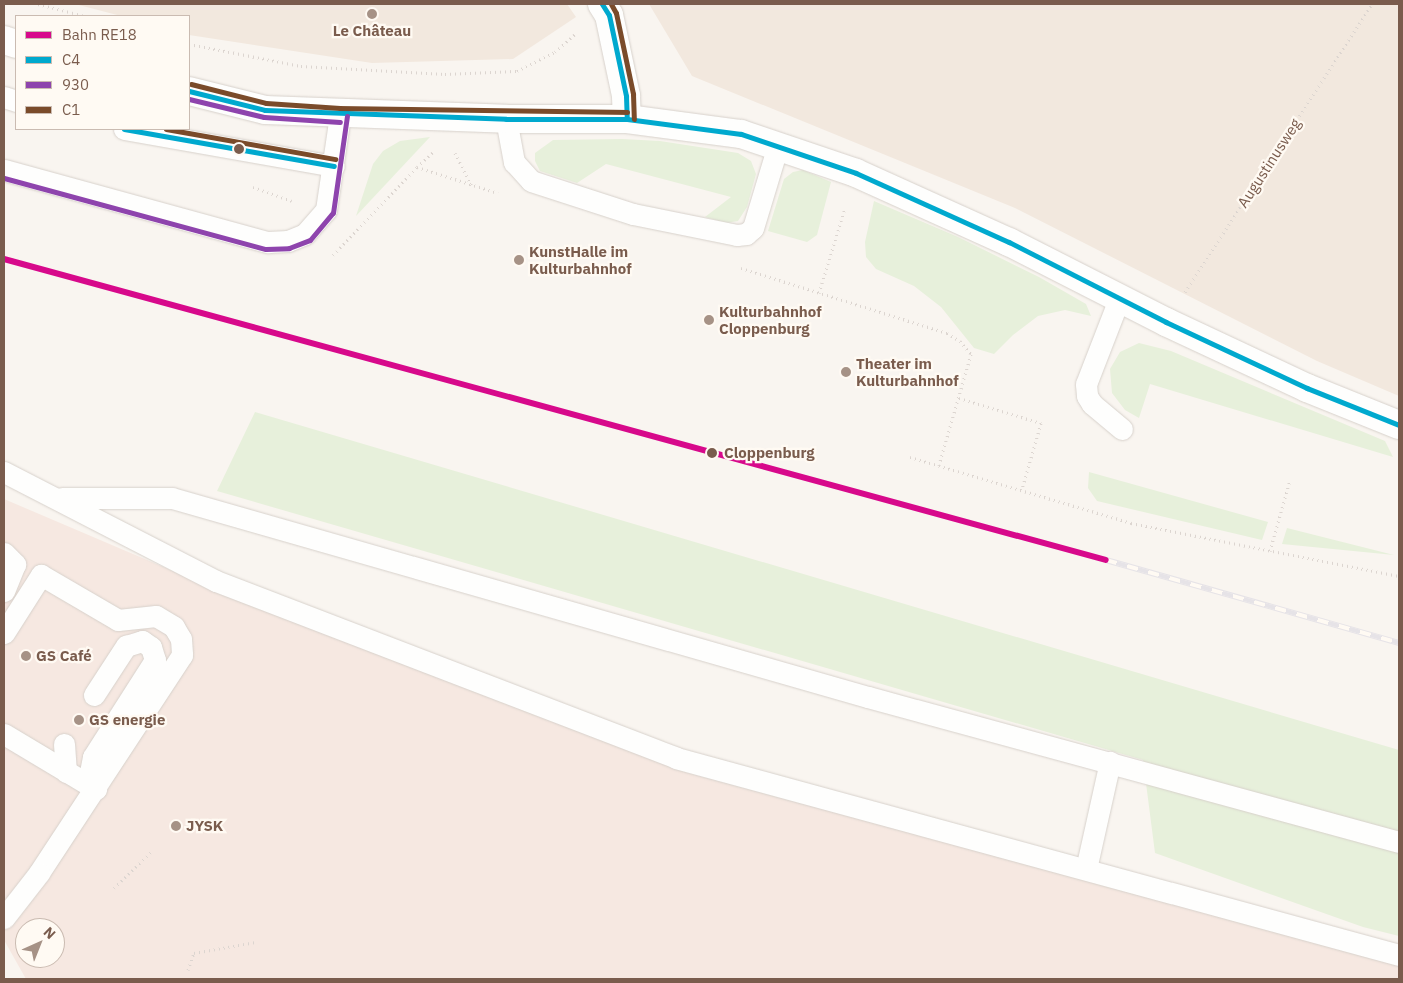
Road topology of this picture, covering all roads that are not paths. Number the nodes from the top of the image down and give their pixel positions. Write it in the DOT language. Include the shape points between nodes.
graph roads {
  1 [pos="605,9"];
  2 [pos="190,92"];
  3 [pos="340,115"];
  4 [pos="506,119"];
  5 [pos="627,119"];
  6 [pos="130,130"];
  7 [pos="778,145"];
  8 [pos="334,166"];
  9 [pos="4,170"];
  10 [pos="1119,299"];
  11 [pos="1399,424"];
  12 [pos="1122,429"];
  13 [pos="4,472"];
  14 [pos="60,498"];
  15 [pos="4,553"];
  16 [pos="4,591"];
  17 [pos="4,634"];
  18 [pos="94,695"];
  19 [pos="4,734"];
  20 [pos="64,744"];
  21 [pos="1110,762"];
  22 [pos="66,772"];
  23 [pos="96,789"];
  24 [pos="1399,842"];
  25 [pos="1086,870"];
  26 [pos="4,918"];
  27 [pos="1399,955"];
  1 -- 5 [label="street" via="626,96"];
  2 -- 3 [label="street" via="265,110"];
  3 -- 4 [label="street"];
  3 -- 8 [label="lane"];
  4 -- 5 [label="street"];
  4 -- 7 [label="lane" via="514,162 531,181 633,214 736,235 746,234 753,228"];
  5 -- 7 [label="street" via="742,134"];
  6 -- 8 [label="lane"];
  7 -- 10 [label="street" via="856,174 1009,242"];
  8 -- 9 [label="lane" via="326,210 318,223 305,234 288,241 268,242"];
  10 -- 11 [label="street" via="1307,388"];
  10 -- 12 [label="lane" via="1086,384 1092,404"];
  13 -- 14 [label="lane"];
  14 -- 21 [label="lane" via="172,498"];
  14 -- 25 [label="lane" via="216,581 676,758"];
  15 -- 16 [label="lane" via="15,564"];
  17 -- 23 [label="lane" via="42,574 118,620 156,616 174,627 181,639 182,655"];
  18 -- 23 [label="lane" via="126,646 142,641 151,647 155,660 92,757 90,773"];
  19 -- 22 [label="lane"];
  20 -- 22 [label="lane"];
  21 -- 24 [label="lane"];
  21 -- 25 [label="lane"];
  22 -- 23 [label="lane"];
  23 -- 26 [label="lane"];
  25 -- 27 [label="lane"];
}
